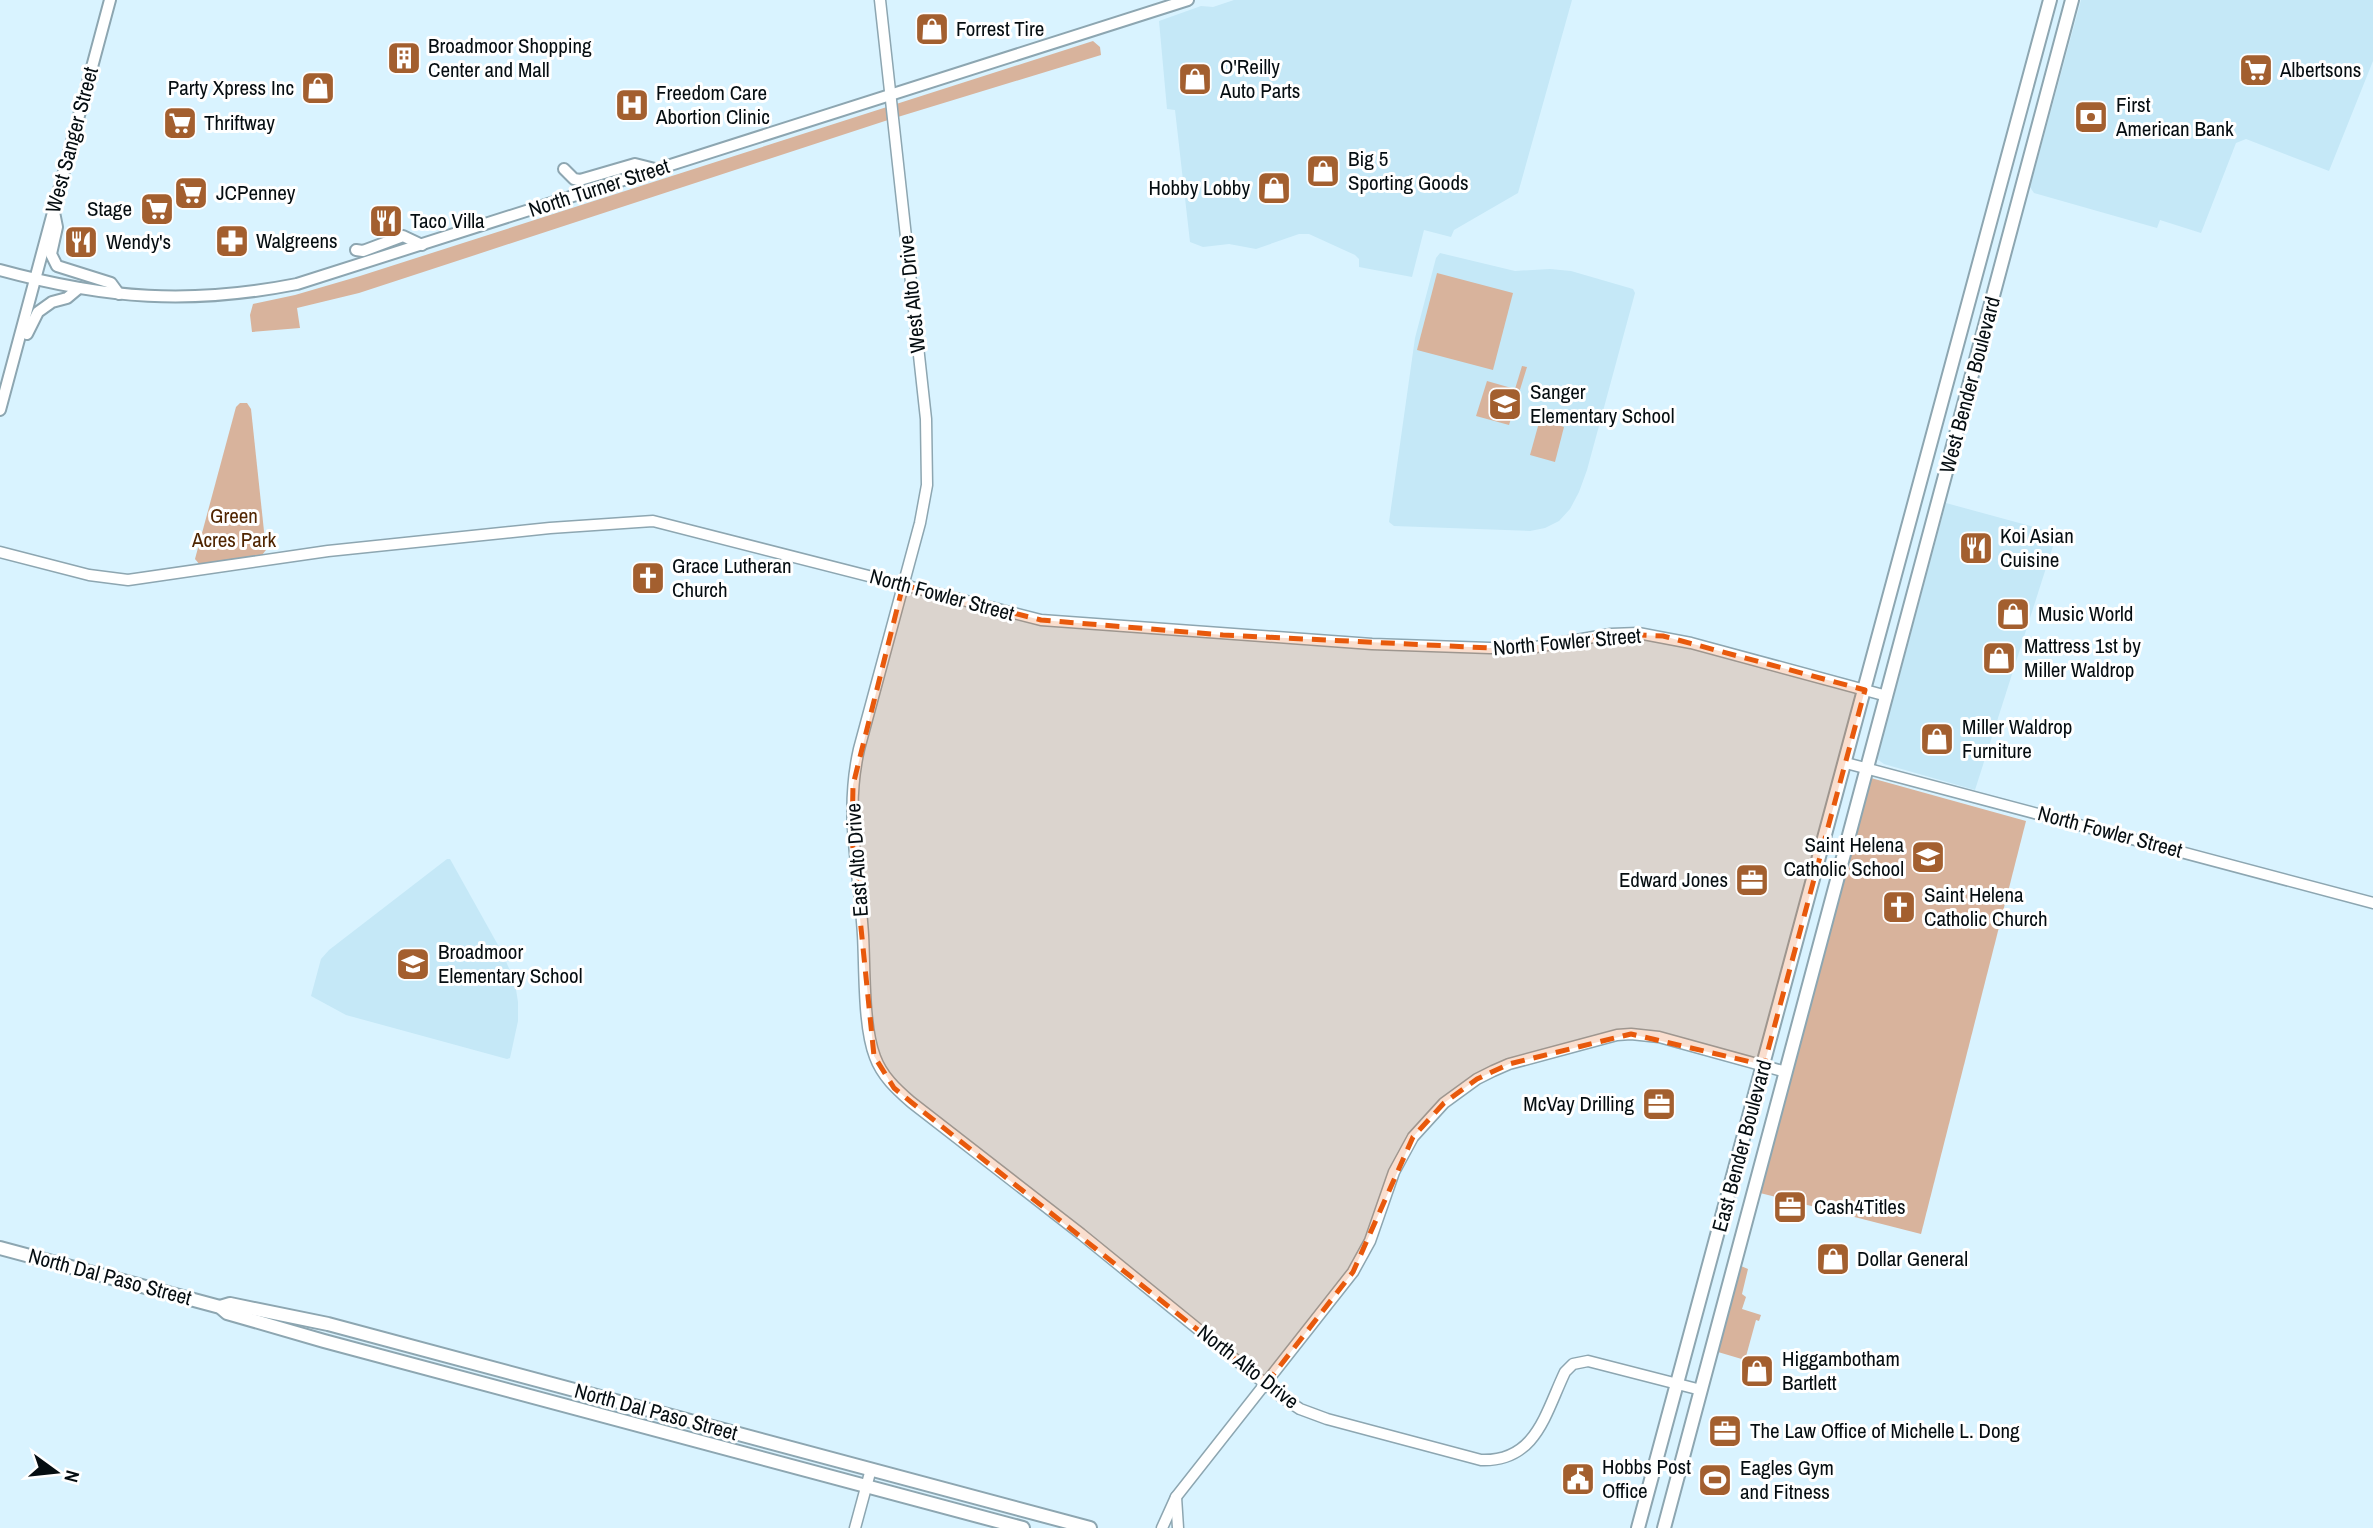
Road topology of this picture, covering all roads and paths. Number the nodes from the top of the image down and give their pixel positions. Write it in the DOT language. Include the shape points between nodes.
graph roads {
  1 [pos="110,0"];
  2 [pos="880,0"];
  3 [pos="1188,0"];
  4 [pos="2073,0"];
  5 [pos="2049,6"];
  6 [pos="2068,17"];
  7 [pos="890,96"];
  8 [pos="564,169"];
  9 [pos="655,169"];
  10 [pos="53,210"];
  11 [pos="422,245"];
  12 [pos="356,250"];
  13 [pos="0,270"];
  14 [pos="35,279"];
  15 [pos="79,288"];
  16 [pos="119,294"];
  17 [pos="2,404"];
  18 [pos="0,552"];
  19 [pos="904,586"];
  20 [pos="1865,690"];
  21 [pos="1887,696"];
  22 [pos="1846,763"];
  23 [pos="1868,769"];
  24 [pos="2373,903"];
  25 [pos="1764,1065"];
  26 [pos="1786,1072"];
  27 [pos="930,1117"];
  28 [pos="0,1248"];
  29 [pos="220,1307"];
  30 [pos="1266,1384"];
  31 [pos="1678,1384"];
  32 [pos="1700,1390"];
  33 [pos="871,1469"];
  34 [pos="866,1486"];
  35 [pos="1176,1497"];
  36 [pos="855,1528"];
  37 [pos="1023,1528"];
  38 [pos="1090,1528"];
  39 [pos="1162,1528"];
  40 [pos="1178,1528"];
  41 [pos="1638,1528"];
  42 [pos="1664,1528"];
  1 -- 10 [label="main road, West Sanger Street"];
  2 -- 7 [label="street, West Alto Drive"];
  3 -- 7 [label="main road, North Turner Street"];
  4 -- 6 [label="main road, West Bender Boulevard"];
  5 -- 6 [label="main road"];
  5 -- 20 [label="main road, West Bender Boulevard"];
  6 -- 21 [label="main road, West Bender Boulevard"];
  7 -- 9 [label="main road, North Turner Street"];
  7 -- 19 [label="street, West Alto Drive" via="928,459 926,494"];
  8 -- 9 [label="main road" via="580,180 635,164"];
  9 -- 11 [label="main road, North Turner Street"];
  10 -- 14 [label="main road, West Sanger Street"];
  10 -- 16 [label="main road" via="57,228 51,254 57,266 111,283"];
  11 -- 12 [label="main road" via="404,236"];
  11 -- 16 [label="main road, North Turner Street" via="298,284 251,293 188,298"];
  13 -- 14 [label="main road, North Turner Street"];
  14 -- 15 [label="main road, North Turner Street"];
  14 -- 17 [label="main road, West Sanger Street"];
  15 -- 16 [label="main road, North Turner Street"];
  15 -- 17 [label="main road" via="33,318"];
  18 -- 19 [label="street, North Fowler Street" via="128,580 328,551 653,521"];
  19 -- 20 [label="street, North Fowler Street" via="1041,620 1277,638 1511,649 1611,634 1650,635"];
  19 -- 27 [label="street, East Alto Drive" via="856,762 852,839 874,1056 894,1088"];
  20 -- 21 [label="street, North Fowler Street"];
  20 -- 22 [label="main road, West Bender Boulevard"];
  21 -- 23 [label="main road, West Bender Boulevard"];
  22 -- 23 [label="street, North Fowler Street"];
  22 -- 25 [label="main road, East Bender Boulevard"];
  23 -- 24 [label="street, North Fowler Street"];
  23 -- 26 [label="main road, East Bender Boulevard"];
  25 -- 26 [label="street"];
  25 -- 30 [label="street" via="1631,1034 1509,1064 1477,1079 1444,1103 1413,1138 1394,1171 1370,1241 1353,1272"];
  25 -- 31 [label="main road, East Bender Boulevard"];
  26 -- 32 [label="main road, East Bender Boulevard"];
  27 -- 30 [label="street, North Alto Drive"];
  28 -- 29 [label="main road, North Dal Paso Street"];
  29 -- 33 [label="main road, North Dal Paso Street" via="230,1304 328,1324"];
  29 -- 34 [label="main road, North Dal Paso Street" via="324,1342"];
  30 -- 31 [label="street, North Alto Drive" via="1311,1414 1494,1461 1525,1448 1573,1364 1588,1361"];
  30 -- 35 [label="street"];
  31 -- 32 [label="street, North Alto Drive"];
  31 -- 41 [label="main road, East Bender Boulevard"];
  32 -- 42 [label="main road, East Bender Boulevard"];
  33 -- 34 [label="street"];
  33 -- 38 [label="main road, North Dal Paso Street"];
  34 -- 36 [label="street"];
  34 -- 37 [label="main road, North Dal Paso Street"];
  35 -- 39 [label="street"];
  35 -- 40 [label="street"];
}
